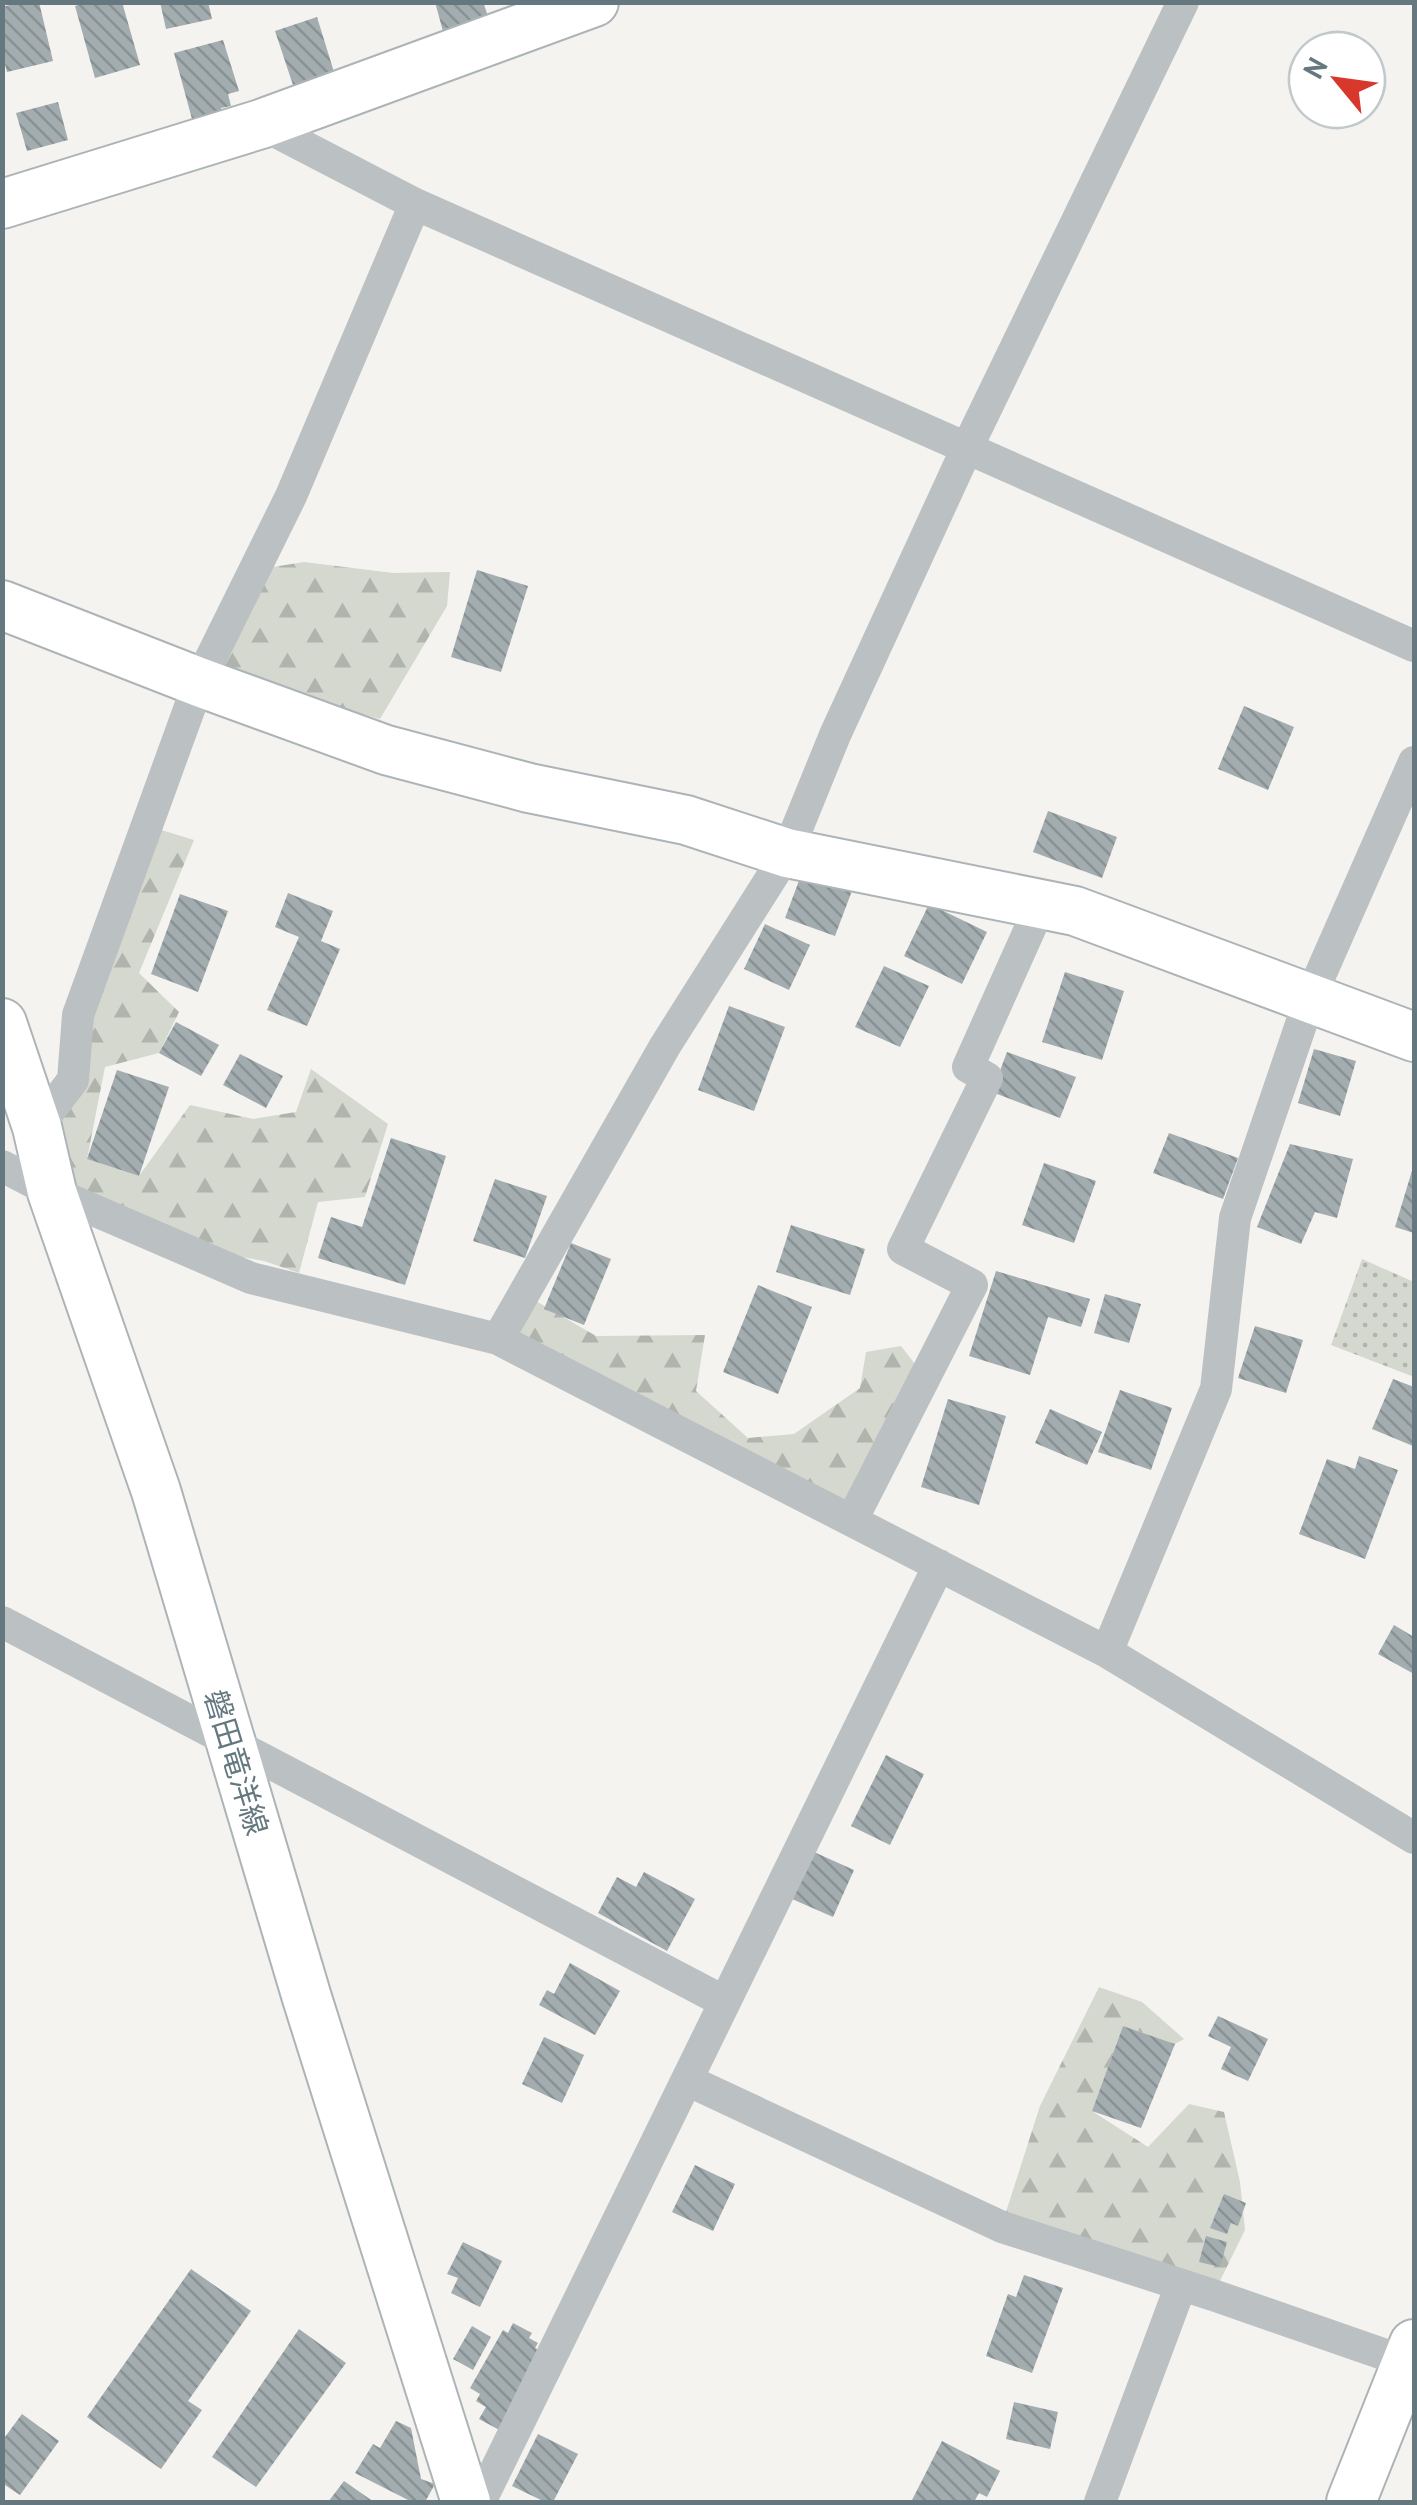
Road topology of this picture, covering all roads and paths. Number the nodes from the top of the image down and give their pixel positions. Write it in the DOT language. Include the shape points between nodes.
graph roads {
  1 [pos="594,2"];
  2 [pos="1183,2"];
  3 [pos="261,124"];
  4 [pos="2,204"];
  5 [pos="414,204"];
  6 [pos="967,448"];
  7 [pos="2,604"];
  8 [pos="1414,646"];
  9 [pos="199,682"];
  10 [pos="1414,762"];
  11 [pos="787,853"];
  12 [pos="1042,902"];
  13 [pos="1310,998"];
  14 [pos="2,1023"];
  15 [pos="1414,1037"];
  16 [pos="37,1127"];
  17 [pos="2,1166"];
  18 [pos="52,1192"];
  19 [pos="498,1339"];
  20 [pos="852,1520"];
  21 [pos="939,1564"];
  22 [pos="2,1622"];
  23 [pos="1107,1652"];
  24 [pos="230,1742"];
  25 [pos="1414,1838"];
  26 [pos="723,2001"];
  27 [pos="689,2081"];
  28 [pos="1181,2285"];
  29 [pos="1410,2353"];
  30 [pos="1355,2501"];
  31 [pos="466,2502"];
  32 [pos="480,2502"];
  33 [pos="1100,2502"];
  1 -- 3 [label="street"];
  2 -- 6 [label="street"];
  3 -- 4 [label="street"];
  3 -- 5 [label="street"];
  5 -- 6 [label="street"];
  5 -- 9 [label="street" via="290,496"];
  6 -- 8 [label="street"];
  6 -- 11 [label="street"];
  7 -- 9 [label="street"];
  9 -- 11 [label="street" via="386,750 686,820"];
  9 -- 16 [label="street" via="78,1015 74,1080"];
  10 -- 13 [label="street"];
  11 -- 12 [label="street"];
  11 -- 19 [label="street" via="665,1046"];
  12 -- 13 [label="street"];
  12 -- 20 [label="street" via="968,1067 986,1078 903,1249 972,1285"];
  13 -- 15 [label="street"];
  13 -- 23 [label="street" via="1235,1218 1216,1389"];
  14 -- 16 [label="street, 磐田竜洋線"];
  16 -- 18 [label="street, 磐田竜洋線"];
  17 -- 18 [label="street"];
  18 -- 19 [label="street" via="252,1278"];
  18 -- 24 [label="street, 磐田竜洋線" via="156,1491"];
  19 -- 20 [label="street"];
  20 -- 21 [label="street"];
  21 -- 23 [label="street"];
  21 -- 26 [label="street"];
  22 -- 24 [label="street"];
  23 -- 25 [label="street"];
  24 -- 26 [label="street"];
  24 -- 31 [label="street, 磐田竜洋線"];
  26 -- 27 [label="street"];
  27 -- 28 [label="street" via="1002,2227"];
  27 -- 32 [label="street"];
  28 -- 29 [label="street"];
  28 -- 33 [label="street"];
  29 -- 30 [label="street"];
}
